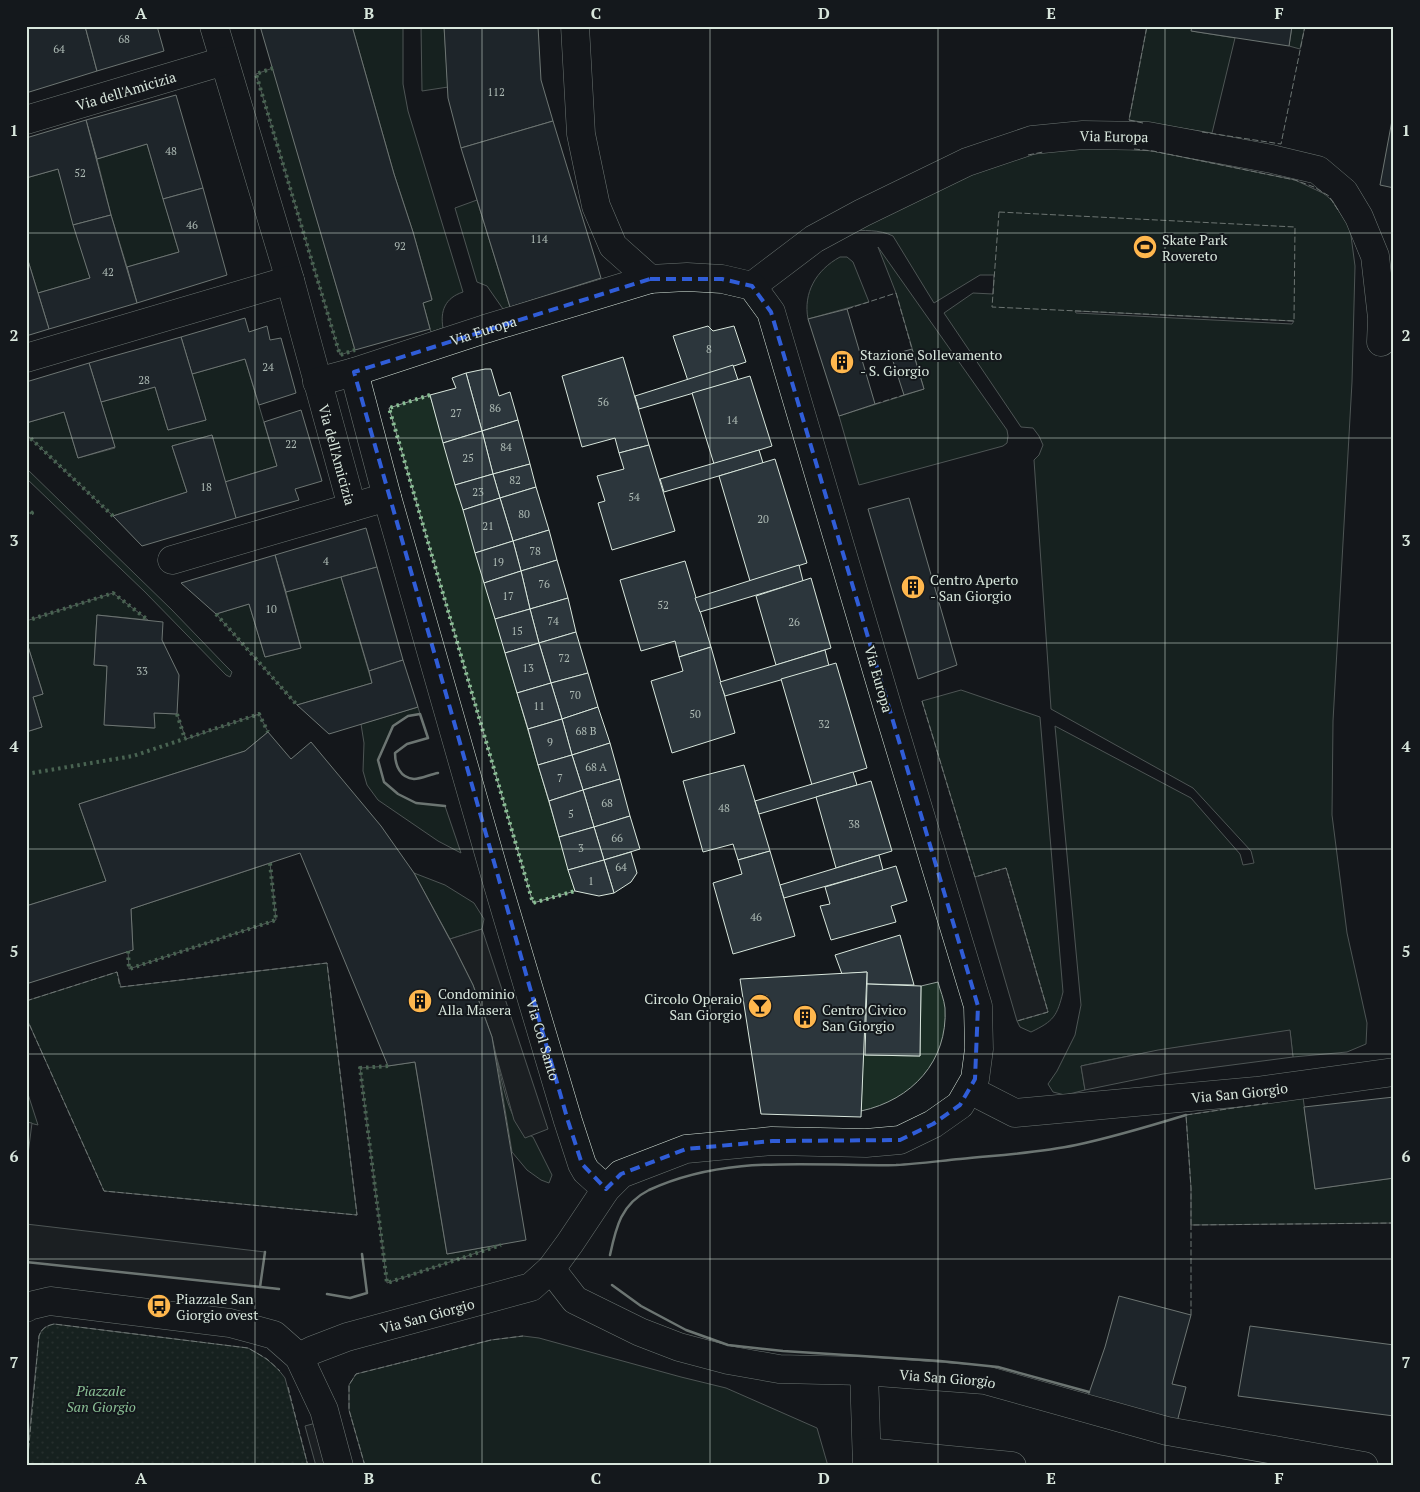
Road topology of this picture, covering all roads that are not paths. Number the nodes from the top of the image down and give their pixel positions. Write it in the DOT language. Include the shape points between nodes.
graph roads {
  1 [pos="214,26"];
  2 [pos="575,26"];
  3 [pos="224,61"];
  4 [pos="26,120"];
  5 [pos="650,279"];
  6 [pos="290,280"];
  7 [pos="752,286"];
  8 [pos="1381,342"];
  9 [pos="26,358"];
  10 [pos="354,372"];
  11 [pos="317,382"];
  12 [pos="387,497"];
  13 [pos="352,507"];
  14 [pos="172,560"];
  15 [pos="1394,1072"];
  16 [pos="972,1085"];
  17 [pos="606,1189"];
  18 [pos="551,1268"];
  19 [pos="26,1308"];
  20 [pos="299,1357"];
  21 [pos="864,1371"];
  22 [pos="867,1459"];
  23 [pos="339,1466"];
  24 [pos="1012,1466"];
  25 [pos="1364,1466"];
  1 -- 3 [label="street, Via dell'Amicizia"];
  2 -- 5 [label="street" via="581,134 596,206 614,246"];
  3 -- 4 [label="street, Via dell'Amicizia"];
  3 -- 6 [label="street, Via dell'Amicizia"];
  5 -- 7 [label="street, Via Europa" via="722,279"];
  5 -- 10 [label="street, Via Europa"];
  6 -- 9 [label="street"];
  6 -- 11 [label="street, Via dell'Amicizia"];
  7 -- 8 [label="street, Via Europa" via="814,239 967,162 1032,140 1148,136 1318,170 1344,192 1359,217 1375,256 1382,318"];
  7 -- 16 [label="street, Via Europa" via="772,312 978,1006 978,1049"];
  10 -- 11 [label="street, Via Europa"];
  10 -- 12 [label="street"];
  11 -- 13 [label="street, Via dell'Amicizia"];
  12 -- 13 [label="street"];
  12 -- 17 [label="street, Via Col Santo" via="582,1164"];
  13 -- 14 [label="street, Via dell'Amicizia"];
  15 -- 16 [label="street, Via San Giorgio" via="1256,1091 1015,1113"];
  16 -- 17 [label="street, Via San Giorgio" via="960,1105 933,1124 900,1140 866,1143 772,1141 686,1149 621,1174"];
  17 -- 18 [label="street, Via San Giorgio"];
  18 -- 20 [label="street, Via San Giorgio" via="531,1287 347,1337"];
  18 -- 21 [label="street, Via San Giorgio" via="575,1300 679,1347 779,1369"];
  19 -- 20 [label="street" via="50,1301 230,1322 274,1336"];
  20 -- 23 [label="street" via="324,1410"];
  21 -- 22 [label="street"];
  21 -- 25 [label="street, Via San Giorgio" via="985,1380 1167,1431"];
  22 -- 24 [label="street"];
}
